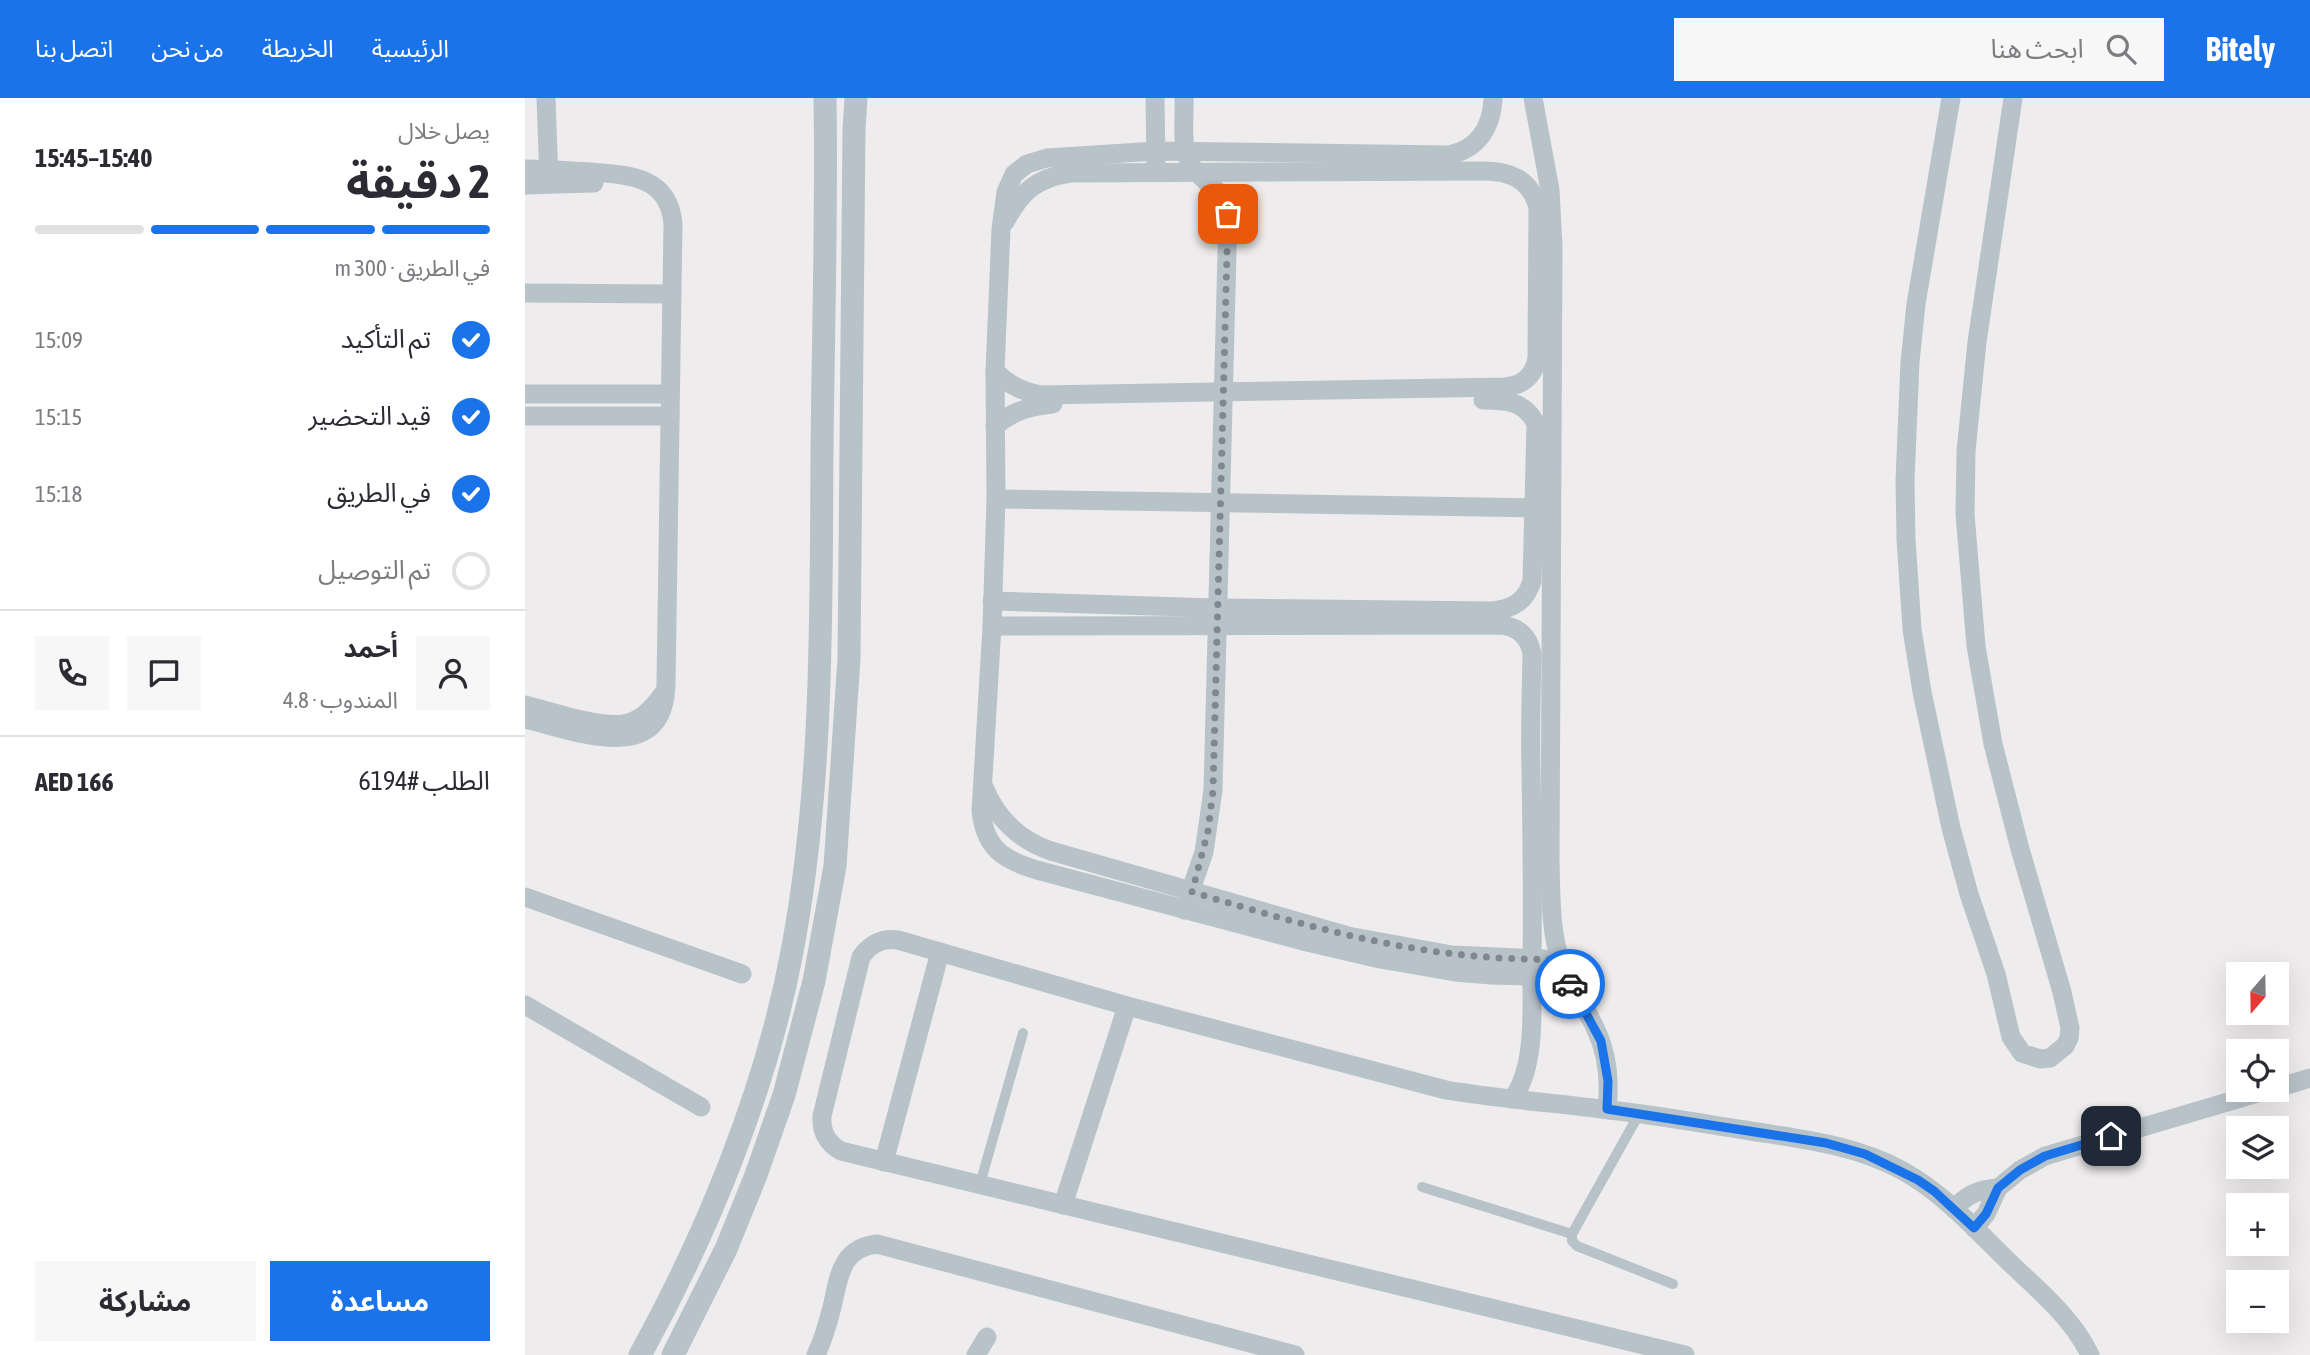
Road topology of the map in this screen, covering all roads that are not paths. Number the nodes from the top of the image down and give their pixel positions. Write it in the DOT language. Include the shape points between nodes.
graph roads {
  1 [pos="546,98"];
  2 [pos="825,98"];
  3 [pos="856,98"];
  4 [pos="1155,98"];
  5 [pos="1184,98"];
  6 [pos="1493,98"];
  7 [pos="1533,98"];
  8 [pos="1951,98"];
  9 [pos="2013,98"];
  10 [pos="1186,150"];
  11 [pos="1156,151"];
  12 [pos="525,169"];
  13 [pos="1157,171"];
  14 [pos="1196,172"];
  15 [pos="549,177"];
  16 [pos="525,185"];
  17 [pos="1001,229"];
  18 [pos="525,293"];
  19 [pos="672,294"];
  20 [pos="995,371"];
  21 [pos="525,394"];
  22 [pos="670,394"];
  23 [pos="1223,398"];
  24 [pos="525,416"];
  25 [pos="670,416"];
  26 [pos="995,426"];
  27 [pos="996,499"];
  28 [pos="1220,503"];
  29 [pos="1535,508"];
  30 [pos="992,601"];
  31 [pos="1216,617"];
  32 [pos="992,626"];
  33 [pos="666,684"];
  34 [pos="525,705"];
  35 [pos="525,719"];
  36 [pos="983,785"];
  37 [pos="525,897"];
  38 [pos="1188,901"];
  39 [pos="940,952"];
  40 [pos="1532,968"];
  41 [pos="1563,968"];
  42 [pos="742,974"];
  43 [pos="525,1005"];
  44 [pos="1127,1006"];
  45 [pos="1023,1033"];
  46 [pos="2310,1078"];
  47 [pos="2289,1084"];
  48 [pos="1512,1099"];
  49 [pos="2227,1102"];
  50 [pos="701,1107"];
  51 [pos="1607,1109"];
  52 [pos="1639,1113"];
  53 [pos="884,1162"];
  54 [pos="980,1184"];
  55 [pos="1422,1187"];
  56 [pos="1998,1188"];
  57 [pos="1063,1205"];
  58 [pos="1954,1209"];
  59 [pos="1974,1228"];
  60 [pos="1572,1234"];
  61 [pos="1673,1284"];
  62 [pos="986,1337"];
  63 [pos="640,1355"];
  64 [pos="673,1355"];
  65 [pos="816,1355"];
  66 [pos="977,1355"];
  67 [pos="1294,1355"];
  68 [pos="1685,1355"];
  69 [pos="2090,1355"];
  1 -- 15 [label="street"];
  2 -- 63 [label="street" via="820,684 803,887 772,1032 732,1157 698,1239"];
  3 -- 64 [label="street" via="849,659 835,866 814,981 784,1095 726,1249"];
  4 -- 11 [label="street"];
  5 -- 10 [label="street"];
  6 -- 10 [label="street" via="1483,134 1469,148 1449,155"];
  7 -- 41 [label="street" via="1550,190 1553,247 1550,861 1553,917"];
  8 -- 9 [label="street" via="1910,362 1905,480 1912,629 1951,828 2011,1037 2022,1053 2040,1059 2050,1058 2065,1046 2070,1028 1993,744 1976,646 1966,540 1969,419"];
  10 -- 11 [label="street"];
  10 -- 14 [label="street"];
  11 -- 13 [label="street"];
  11 -- 17 [label="street" via="1062,156 1027,164 1010,182"];
  12 -- 15 [label="street"];
  13 -- 14 [label="street"];
  13 -- 17 [label="street" via="1046,178 1026,191"];
  14 -- 23 [label="street" via="1220,193 1228,214"];
  14 -- 23 [label="street" via="1500,171 1524,181 1538,207 1537,358 1532,373 1521,384"];
  15 -- 16 [label="street"];
  15 -- 19 [label="street" via="620,183 649,197 663,213 671,245"];
  17 -- 20 [label="street"];
  18 -- 19 [label="street"];
  19 -- 22 [label="street"];
  20 -- 23 [label="street" via="1020,390 1041,395"];
  20 -- 26 [label="street"];
  21 -- 22 [label="street"];
  22 -- 25 [label="street"];
  23 -- 26 [label="street" via="1039,405 1015,412"];
  23 -- 28 [label="street"];
  23 -- 29 [label="street" via="1513,401 1527,410 1536,424"];
  24 -- 25 [label="street"];
  25 -- 33 [label="street"];
  26 -- 27 [label="street"];
  27 -- 28 [label="street"];
  27 -- 30 [label="street"];
  28 -- 29 [label="street"];
  28 -- 31 [label="street"];
  29 -- 31 [label="street" via="1532,581 1525,597 1510,608"];
  30 -- 31 [label="street"];
  30 -- 32 [label="street"];
  31 -- 32 [label="street"];
  31 -- 38 [label="street" via="1211,810 1204,852"];
  31 -- 40 [label="street" via="1507,625 1522,632 1532,654"];
  32 -- 36 [label="street"];
  33 -- 34 [label="street" via="656,705 625,724"];
  33 -- 35 [label="street" via="660,717 635,735 604,737"];
  36 -- 38 [label="street" via="1001,817 1039,847"];
  36 -- 38 [label="street" via="983,827 997,852 1010,860 1037,870"];
  37 -- 42 [label="street"];
  38 -- 40 [label="street" via="1343,951 1418,966 1491,975"];
  39 -- 44 [label="street"];
  39 -- 53 [label="street"];
  39 -- 53 [label="street" via="883,940 870,946 859,962 823,1130 829,1143 841,1151"];
  40 -- 41 [label="street"];
  40 -- 48 [label="street" via="1526,1072"];
  41 -- 51 [label="street" via="1601,1041"];
  43 -- 50 [label="street"];
  44 -- 48 [label="street" via="1446,1090"];
  44 -- 57 [label="street"];
  45 -- 54 [label="lane"];
  46 -- 47 [label="street"];
  48 -- 51 [label="street"];
  49 -- 56 [label="street" via="2045,1156"];
  51 -- 52 [label="street"];
  52 -- 58 [label="street" via="1846,1148 1902,1170"];
  52 -- 60 [label="lane"];
  53 -- 54 [label="street"];
  54 -- 57 [label="street"];
  55 -- 60 [label="lane"];
  56 -- 58 [label="street" via="1969,1195"];
  56 -- 59 [label="street"];
  57 -- 68 [label="street"];
  58 -- 59 [label="street"];
  59 -- 69 [label="street" via="2059,1310"];
  60 -- 61 [label="lane" via="1577,1246"];
  62 -- 66 [label="street"];
  65 -- 67 [label="street" via="844,1263 861,1248 877,1244"];
}
